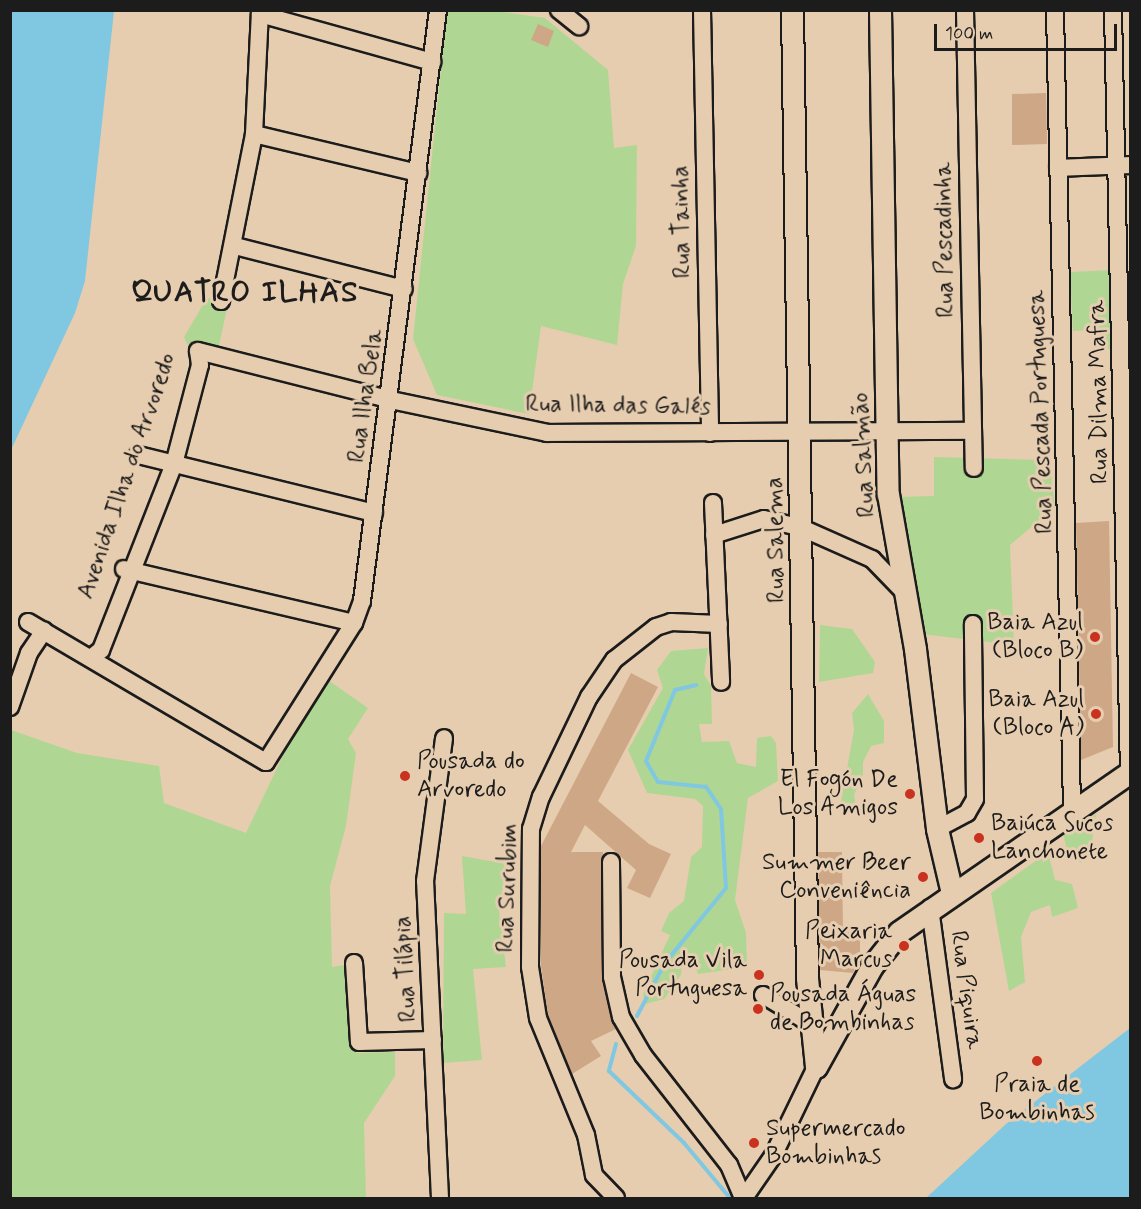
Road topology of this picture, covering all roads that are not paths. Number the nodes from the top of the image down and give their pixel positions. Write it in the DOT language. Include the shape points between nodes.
graph roads {
  1 [pos="438,10"];
  2 [pos="559,10"];
  3 [pos="702,10"];
  4 [pos="792,10"];
  5 [pos="879,10"];
  6 [pos="965,10"];
  7 [pos="1055,10"];
  8 [pos="1113,10"];
  9 [pos="260,12"];
  10 [pos="579,26"];
  11 [pos="432,62"];
  12 [pos="254,134"];
  13 [pos="1124,165"];
  14 [pos="1058,168"];
  15 [pos="418,172"];
  16 [pos="235,246"];
  17 [pos="404,289"];
  18 [pos="221,301"];
  19 [pos="198,351"];
  20 [pos="391,400"];
  21 [pos="973,430"];
  22 [pos="887,431"];
  23 [pos="800,432"];
  24 [pos="710,433"];
  25 [pos="138,455"];
  26 [pos="169,463"];
  27 [pos="974,468"];
  28 [pos="713,502"];
  29 [pos="1128,512"];
  30 [pos="374,513"];
  31 [pos="802,528"];
  32 [pos="714,535"];
  33 [pos="128,570"];
  34 [pos="905,593"];
  35 [pos="28,622"];
  36 [pos="354,623"];
  37 [pos="719,624"];
  38 [pos="973,624"];
  39 [pos="44,631"];
  40 [pos="91,658"];
  41 [pos="722,682"];
  42 [pos="10,706"];
  43 [pos="444,738"];
  44 [pos="1130,772"];
  45 [pos="1072,812"];
  46 [pos="937,829"];
  47 [pos="611,862"];
  48 [pos="952,892"];
  49 [pos="930,908"];
  50 [pos="354,963"];
  51 [pos="763,995"];
  52 [pos="808,1022"];
  53 [pos="433,1040"];
  54 [pos="816,1067"];
  55 [pos="953,1079"];
  56 [pos="440,1198"];
  57 [pos="616,1198"];
  58 [pos="744,1198"];
  1 -- 11 [label="street, Rua Ilha Bela"];
  2 -- 10 [label="street"];
  3 -- 24 [label="street, Rua Tainha"];
  4 -- 23 [label="main road, Rua Salema"];
  5 -- 22 [label="main road, Rua Salmão"];
  6 -- 21 [label="street, Rua Pescadinha"];
  7 -- 14 [label="street, Rua Pescada Portuguesa"];
  8 -- 13 [label="street, Rua Dilma Mafra"];
  9 -- 11 [label="street"];
  9 -- 12 [label="street"];
  11 -- 15 [label="street, Rua Ilha Bela"];
  12 -- 15 [label="street"];
  12 -- 16 [label="street"];
  13 -- 14 [label="street"];
  13 -- 29 [label="street, Rua Dilma Mafra"];
  14 -- 45 [label="street, Rua Pescada Portuguesa" via="1069,516"];
  15 -- 17 [label="street, Rua Ilha Bela"];
  16 -- 17 [label="street"];
  16 -- 18 [label="street"];
  17 -- 20 [label="street, Rua Ilha Bela"];
  19 -- 20 [label="street, Rua Ilha das Galés"];
  19 -- 26 [label="street, Avenida Ilha do Arvoredo" via="189,362"];
  20 -- 24 [label="street, Rua Ilha das Galés" via="547,433"];
  20 -- 30 [label="street, Rua Ilha Bela"];
  21 -- 22 [label="street, Rua Ilha das Galés"];
  21 -- 27 [label="street, Rua Pescadinha"];
  22 -- 23 [label="street, Rua Ilha das Galés"];
  22 -- 34 [label="main road, Rua Salmão" via="888,494"];
  23 -- 24 [label="street, Rua Ilha das Galés"];
  23 -- 31 [label="main road, Rua Salema"];
  25 -- 26 [label="street"];
  26 -- 30 [label="street"];
  26 -- 33 [label="street, Avenida Ilha do Arvoredo"];
  28 -- 32 [label="street"];
  29 -- 44 [label="street, Rua Dilma Mafra"];
  30 -- 36 [label="street, Rua Ilha Bela" via="362,601"];
  31 -- 32 [label="street" via="764,519"];
  31 -- 34 [label="street" via="872,559"];
  31 -- 52 [label="main road, Rua Salema"];
  32 -- 37 [label="street"];
  33 -- 36 [label="street"];
  33 -- 40 [label="street, Avenida Ilha do Arvoredo"];
  34 -- 46 [label="main road, Rua Salmão"];
  35 -- 39 [label="street"];
  36 -- 40 [label="street, Rua Ilha Bela" via="266,762"];
  37 -- 41 [label="street"];
  37 -- 57 [label="street, Rua Surubim" via="671,622 656,627 614,660 584,706 541,797 531,829 530,967 538,1018 586,1135 594,1175"];
  38 -- 46 [label="street" via="975,799 968,813"];
  39 -- 40 [label="street"];
  39 -- 42 [label="street" via="29,652"];
  43 -- 53 [label="street, Rua Tilápia" via="425,881"];
  44 -- 45 [label="main road"];
  45 -- 48 [label="main road"];
  46 -- 48 [label="main road, Rua Salmão"];
  47 -- 58 [label="street" via="612,977 621,1017 643,1055 729,1165"];
  48 -- 49 [label="main road"];
  49 -- 54 [label="main road" via="886,946"];
  49 -- 55 [label="street, Rua Piquira"];
  50 -- 53 [label="street" via="359,1042"];
  51 -- 52 [label="street"];
  52 -- 54 [label="main road, Rua Salema"];
  53 -- 56 [label="street, Rua Tilápia"];
  54 -- 58 [label="street" via="773,1156"];
}
